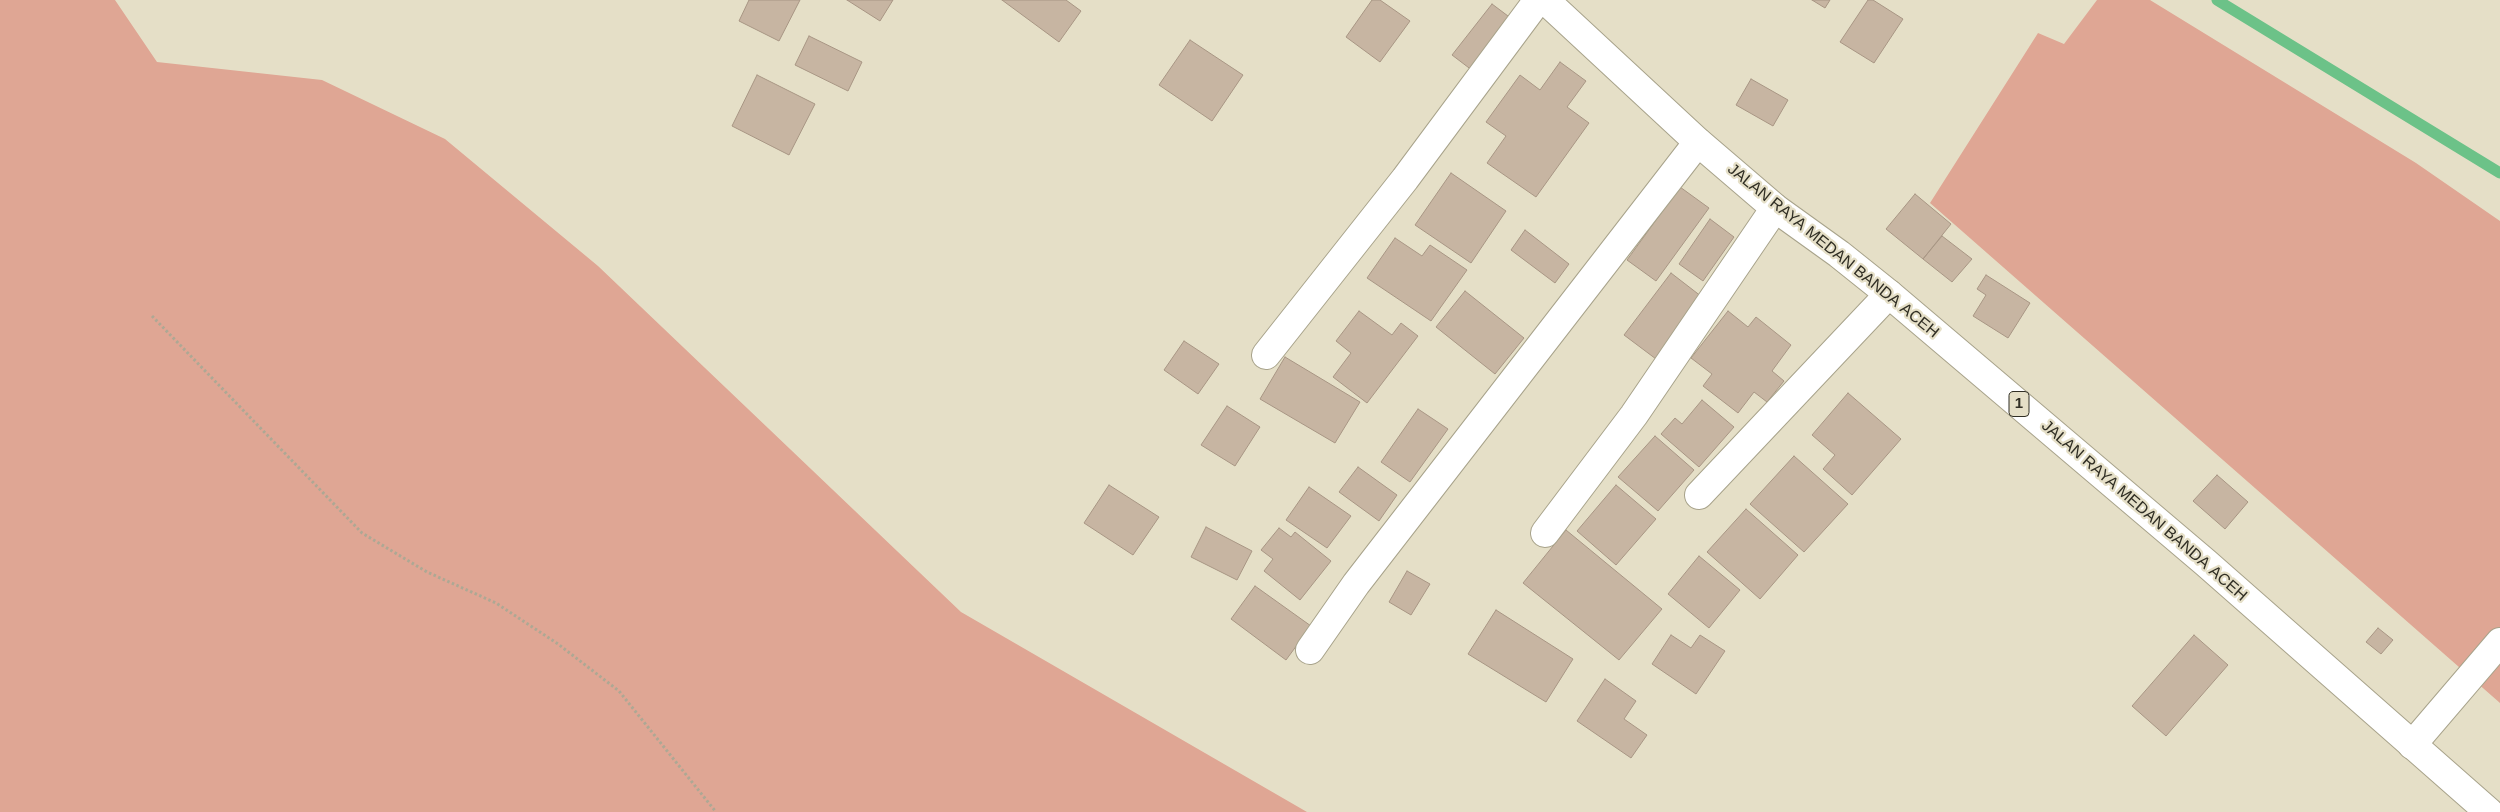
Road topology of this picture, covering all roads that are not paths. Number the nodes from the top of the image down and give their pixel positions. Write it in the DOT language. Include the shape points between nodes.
graph roads {
  1 [pos="1538,0"];
  2 [pos="1545,0"];
  3 [pos="1698,142"];
  4 [pos="1775,208"];
  5 [pos="1890,294"];
  6 [pos="1266,355"];
  7 [pos="1699,495"];
  8 [pos="1544,533"];
  9 [pos="2500,642"];
  10 [pos="1310,650"];
  11 [pos="2412,745"];
  12 [pos="2489,812"];
  1 -- 6 [label="main road" via="1405,178"];
  2 -- 3 [label="main road, JALAN RAYA MEDAN BANDA ACEH / 1"];
  3 -- 4 [label="main road, JALAN RAYA MEDAN BANDA ACEH / 1"];
  3 -- 10 [label="main road" via="1356,584"];
  4 -- 5 [label="main road, JALAN RAYA MEDAN BANDA ACEH / 1"];
  4 -- 8 [label="main road" via="1634,415"];
  5 -- 7 [label="main road"];
  5 -- 11 [label="main road, JALAN RAYA MEDAN BANDA ACEH / 1" via="2206,563"];
  9 -- 11 [label="main road"];
  11 -- 12 [label="main road, JALAN RAYA MEDAN BANDA ACEH / 1"];
}
